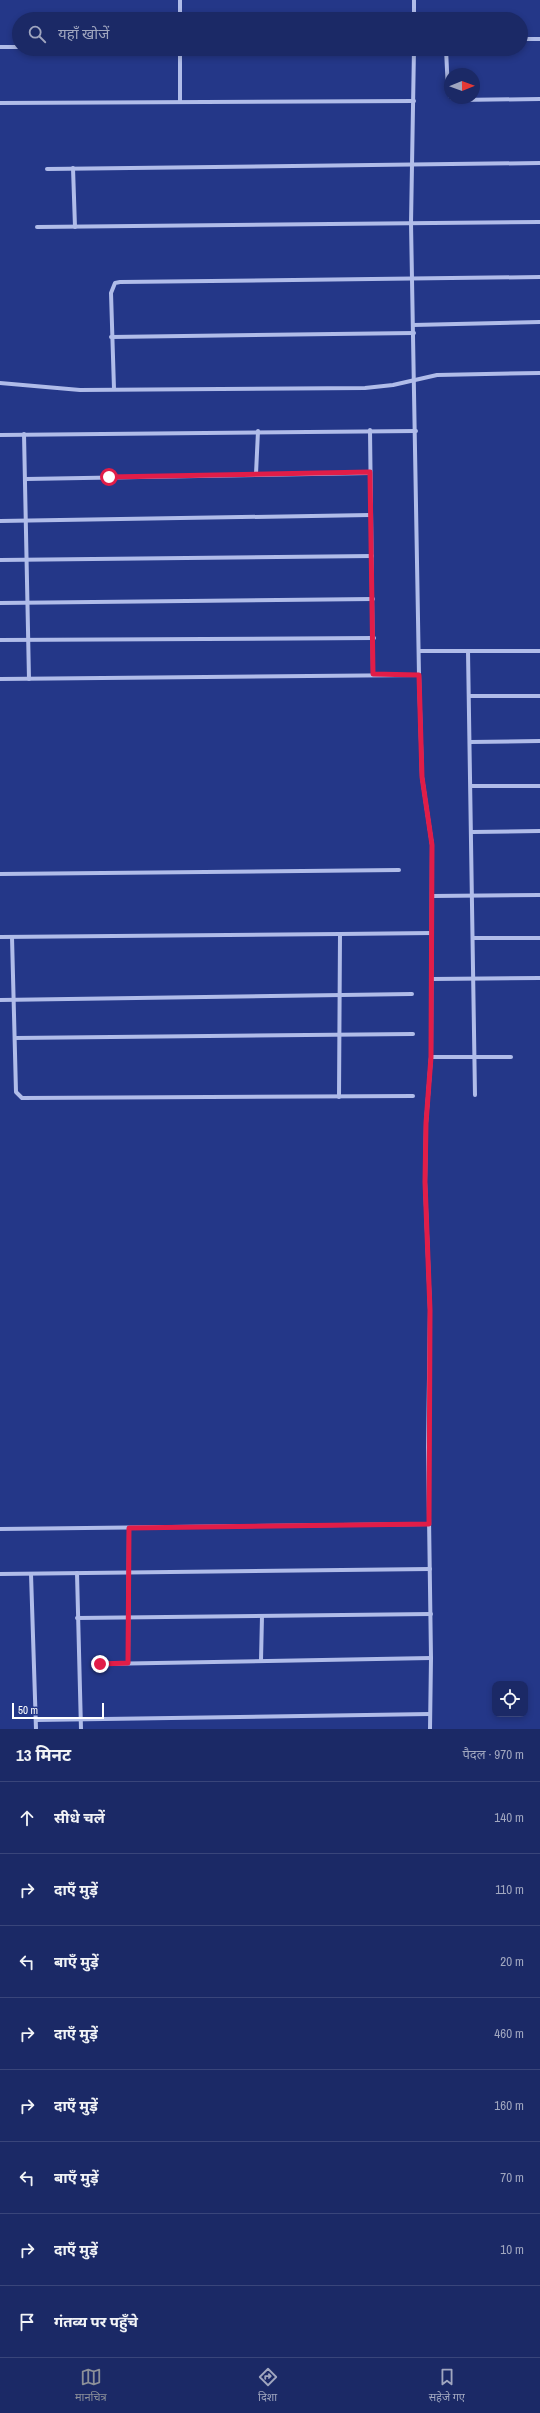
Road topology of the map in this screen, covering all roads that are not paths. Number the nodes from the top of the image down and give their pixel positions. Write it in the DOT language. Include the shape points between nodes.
graph roads {
  1 [pos="180,0"];
  2 [pos="414,0"];
  3 [pos="180,12"];
  4 [pos="414,12"];
  5 [pos="528,39"];
  6 [pos="540,39"];
  7 [pos="0,47"];
  8 [pos="12,47"];
  9 [pos="180,56"];
  10 [pos="414,56"];
  11 [pos="446,56"];
  12 [pos="447,68"];
  13 [pos="540,99"];
  14 [pos="480,100"];
  15 [pos="180,101"];
  16 [pos="414,101"];
  17 [pos="0,103"];
  18 [pos="540,163"];
  19 [pos="413,164"];
  20 [pos="47,168"];
  21 [pos="73,168"];
  22 [pos="540,222"];
  23 [pos="411,223"];
  24 [pos="37,227"];
  25 [pos="75,227"];
  26 [pos="412,277"];
  27 [pos="540,277"];
  28 [pos="540,322"];
  29 [pos="413,325"];
  30 [pos="414,333"];
  31 [pos="111,337"];
  32 [pos="540,373"];
  33 [pos="415,379"];
  34 [pos="0,383"];
  35 [pos="114,389"];
  36 [pos="370,430"];
  37 [pos="258,431"];
  38 [pos="416,431"];
  39 [pos="24,434"];
  40 [pos="0,435"];
  41 [pos="370,472"];
  42 [pos="256,474"];
  43 [pos="26,479"];
  44 [pos="370,515"];
  45 [pos="26,520"];
  46 [pos="0,521"];
  47 [pos="372,556"];
  48 [pos="0,560"];
  49 [pos="26,560"];
  50 [pos="373,599"];
  51 [pos="0,603"];
  52 [pos="26,603"];
  53 [pos="374,638"];
  54 [pos="0,640"];
  55 [pos="27,640"];
  56 [pos="419,651"];
  57 [pos="468,651"];
  58 [pos="540,651"];
  59 [pos="373,674"];
  60 [pos="419,675"];
  61 [pos="29,679"];
  62 [pos="0,680"];
  63 [pos="469,696"];
  64 [pos="540,696"];
  65 [pos="540,741"];
  66 [pos="470,742"];
  67 [pos="471,786"];
  68 [pos="540,786"];
  69 [pos="540,831"];
  70 [pos="472,832"];
  71 [pos="400,870"];
  72 [pos="0,874"];
  73 [pos="540,895"];
  74 [pos="432,896"];
  75 [pos="474,896"];
  76 [pos="432,933"];
  77 [pos="340,934"];
  78 [pos="0,937"];
  79 [pos="12,937"];
  80 [pos="474,938"];
  81 [pos="540,938"];
  82 [pos="540,978"];
  83 [pos="432,979"];
  84 [pos="474,979"];
  85 [pos="412,994"];
  86 [pos="340,996"];
  87 [pos="0,1000"];
  88 [pos="14,1000"];
  89 [pos="340,1034"];
  90 [pos="413,1034"];
  91 [pos="15,1038"];
  92 [pos="431,1057"];
  93 [pos="475,1057"];
  94 [pos="511,1057"];
  95 [pos="475,1095"];
  96 [pos="414,1096"];
  97 [pos="339,1097"];
  98 [pos="429,1524"];
  99 [pos="129,1528"];
  100 [pos="0,1530"];
  101 [pos="430,1569"];
  102 [pos="77,1573"];
  103 [pos="128,1573"];
  104 [pos="0,1574"];
  105 [pos="31,1574"];
  106 [pos="431,1614"];
  107 [pos="128,1616"];
  108 [pos="262,1616"];
  109 [pos="77,1618"];
  110 [pos="432,1658"];
  111 [pos="261,1660"];
  112 [pos="128,1663"];
  113 [pos="100,1664"];
  114 [pos="430,1714"];
  115 [pos="81,1719"];
  116 [pos="36,1720"];
  117 [pos="36,1729"];
  118 [pos="81,1729"];
  119 [pos="430,1729"];
  1 -- 3 [label="street"];
  2 -- 4 [label="street"];
  5 -- 6 [label="street"];
  7 -- 8 [label="street"];
  9 -- 15 [label="street"];
  10 -- 16 [label="street"];
  11 -- 12 [label="street"];
  13 -- 14 [label="street"];
  15 -- 16 [label="street"];
  15 -- 17 [label="street"];
  16 -- 19 [label="street"];
  18 -- 19 [label="street"];
  19 -- 21 [label="street"];
  19 -- 23 [label="street"];
  20 -- 21 [label="street"];
  21 -- 25 [label="street"];
  22 -- 23 [label="street"];
  23 -- 25 [label="street"];
  23 -- 26 [label="street"];
  24 -- 25 [label="street"];
  26 -- 27 [label="street"];
  26 -- 29 [label="street"];
  26 -- 31 [label="street" via="120,282 115,283 112,288"];
  28 -- 29 [label="street"];
  29 -- 30 [label="street"];
  30 -- 31 [label="street"];
  30 -- 33 [label="street"];
  31 -- 35 [label="street"];
  32 -- 33 [label="street" via="463,373"];
  33 -- 35 [label="street" via="394,385 365,388"];
  33 -- 38 [label="street"];
  34 -- 35 [label="street" via="80,390"];
  36 -- 37 [label="street"];
  36 -- 38 [label="street"];
  36 -- 41 [label="street"];
  37 -- 39 [label="street"];
  37 -- 42 [label="street"];
  38 -- 56 [label="street"];
  39 -- 40 [label="street"];
  39 -- 43 [label="street"];
  41 -- 42 [label="street"];
  41 -- 44 [label="street"];
  42 -- 43 [label="street"];
  43 -- 45 [label="street"];
  44 -- 45 [label="street"];
  44 -- 47 [label="street"];
  45 -- 46 [label="street"];
  45 -- 49 [label="street"];
  47 -- 49 [label="street"];
  47 -- 50 [label="street"];
  48 -- 49 [label="street"];
  49 -- 52 [label="street"];
  50 -- 52 [label="street"];
  50 -- 53 [label="street"];
  51 -- 52 [label="street"];
  52 -- 55 [label="street"];
  53 -- 55 [label="street"];
  53 -- 59 [label="street"];
  54 -- 55 [label="street"];
  55 -- 61 [label="street"];
  56 -- 57 [label="street"];
  56 -- 60 [label="street"];
  57 -- 58 [label="street"];
  57 -- 63 [label="street"];
  59 -- 60 [label="street"];
  59 -- 61 [label="street"];
  60 -- 74 [label="street" via="422,777 432,845"];
  61 -- 62 [label="street"];
  63 -- 64 [label="street"];
  63 -- 66 [label="street"];
  65 -- 66 [label="street"];
  66 -- 67 [label="street"];
  67 -- 68 [label="street"];
  67 -- 70 [label="street"];
  69 -- 70 [label="street"];
  70 -- 75 [label="street"];
  71 -- 72 [label="street"];
  73 -- 75 [label="street"];
  74 -- 75 [label="street"];
  74 -- 76 [label="street"];
  75 -- 80 [label="street"];
  76 -- 77 [label="street"];
  76 -- 83 [label="street"];
  77 -- 79 [label="street"];
  77 -- 86 [label="street"];
  78 -- 79 [label="street"];
  79 -- 88 [label="street"];
  80 -- 81 [label="street"];
  80 -- 84 [label="street"];
  82 -- 84 [label="street"];
  83 -- 84 [label="street"];
  83 -- 92 [label="street"];
  84 -- 93 [label="street"];
  85 -- 86 [label="street"];
  86 -- 88 [label="street"];
  86 -- 89 [label="street"];
  87 -- 88 [label="street"];
  88 -- 91 [label="street"];
  89 -- 90 [label="street"];
  89 -- 91 [label="street"];
  89 -- 97 [label="street"];
  91 -- 97 [label="street" via="16,1092 22,1098"];
  92 -- 93 [label="street"];
  92 -- 98 [label="street" via="425,1182 430,1310"];
  93 -- 94 [label="street"];
  93 -- 95 [label="street"];
  96 -- 97 [label="street"];
  98 -- 99 [label="street"];
  98 -- 101 [label="street"];
  99 -- 100 [label="street"];
  99 -- 103 [label="street"];
  101 -- 103 [label="street"];
  101 -- 106 [label="street"];
  102 -- 103 [label="street"];
  102 -- 105 [label="street"];
  102 -- 109 [label="street"];
  103 -- 107 [label="street"];
  104 -- 105 [label="street"];
  105 -- 116 [label="street"];
  106 -- 108 [label="street"];
  106 -- 110 [label="street"];
  107 -- 108 [label="street"];
  107 -- 109 [label="street"];
  107 -- 112 [label="street"];
  108 -- 111 [label="street"];
  109 -- 115 [label="street"];
  110 -- 111 [label="street"];
  110 -- 114 [label="street"];
  111 -- 112 [label="street"];
  112 -- 113 [label="street"];
  114 -- 115 [label="street"];
  114 -- 119 [label="street"];
  115 -- 116 [label="street"];
  115 -- 118 [label="street"];
  116 -- 117 [label="street"];
}
